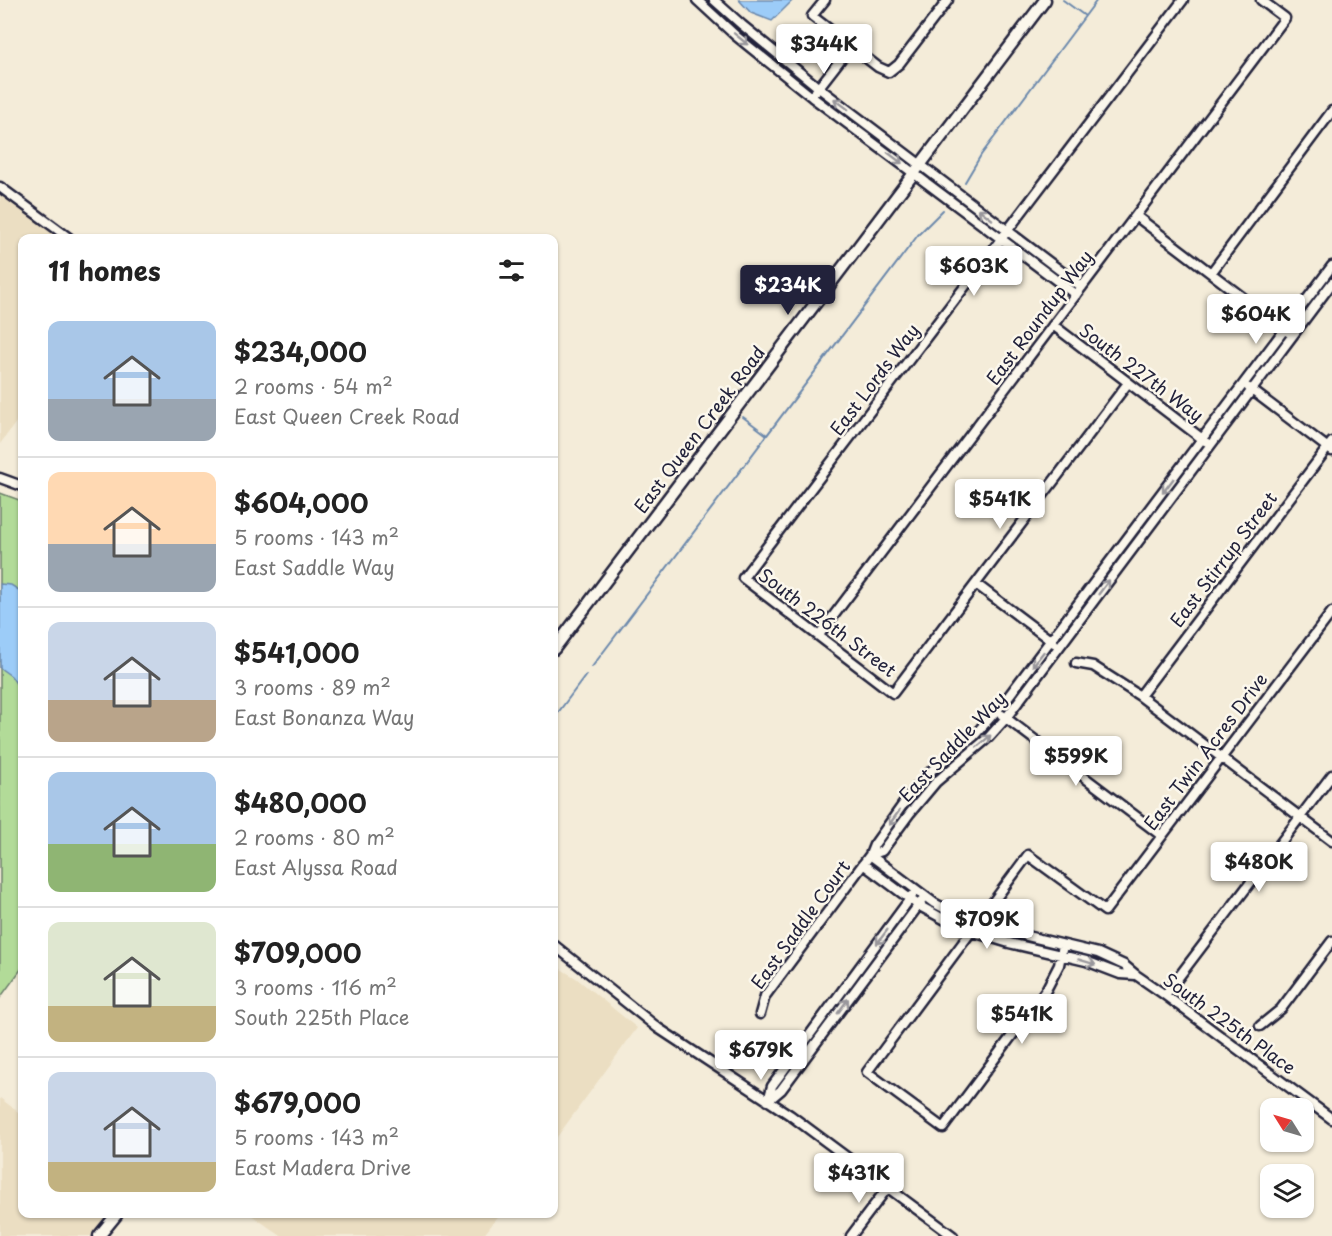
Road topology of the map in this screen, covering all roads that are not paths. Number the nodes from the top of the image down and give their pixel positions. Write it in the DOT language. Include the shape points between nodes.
graph roads {
  1 [pos="697,0"];
  2 [pos="714,0"];
  3 [pos="825,0"];
  4 [pos="948,0"];
  5 [pos="1045,0"];
  6 [pos="1183,0"];
  7 [pos="1261,0"];
  8 [pos="851,46"];
  9 [pos="819,88"];
  10 [pos="812,97"];
  11 [pos="1332,111"];
  12 [pos="918,169"];
  13 [pos="0,187"];
  14 [pos="1136,216"];
  15 [pos="1007,232"];
  16 [pos="64,234"];
  17 [pos="1001,239"];
  18 [pos="1332,267"];
  19 [pos="1211,273"];
  20 [pos="1332,283"];
  21 [pos="1082,287"];
  22 [pos="1076,296"];
  23 [pos="1053,325"];
  24 [pos="1284,328"];
  25 [pos="1293,335"];
  26 [pos="1128,383"];
  27 [pos="1243,384"];
  28 [pos="1252,391"];
  29 [pos="1206,442"];
  30 [pos="1331,447"];
  31 [pos="0,478"];
  32 [pos="18,485"];
  33 [pos="743,578"];
  34 [pos="976,584"];
  35 [pos="1332,612"];
  36 [pos="819,635"];
  37 [pos="1052,641"];
  38 [pos="558,644"];
  39 [pos="1060,647"];
  40 [pos="1077,663"];
  41 [pos="1140,696"];
  42 [pos="997,711"];
  43 [pos="1006,718"];
  44 [pos="1222,757"];
  45 [pos="1332,775"];
  46 [pos="1301,816"];
  47 [pos="1162,836"];
  48 [pos="1332,841"];
  49 [pos="870,855"];
  50 [pos="863,864"];
  51 [pos="917,890"];
  52 [pos="925,896"];
  53 [pos="910,899"];
  54 [pos="918,905"];
  55 [pos="977,924"];
  56 [pos="972,932"];
  57 [pos="1332,940"];
  58 [pos="1063,945"];
  59 [pos="558,948"];
  60 [pos="1061,955"];
  61 [pos="1136,975"];
  62 [pos="1166,995"];
  63 [pos="760,1014"];
  64 [pos="1260,1026"];
  65 [pos="768,1101"];
  66 [pos="1332,1119"];
  67 [pos="888,1187"];
  68 [pos="114,1218"];
  69 [pos="99,1236"];
  70 [pos="850,1236"];
  71 [pos="953,1236"];
  1 -- 10 [label="street, one-way"];
  2 -- 9 [label="street"];
  3 -- 8 [label="street" via="812,16"];
  4 -- 8 [label="street" via="889,72"];
  5 -- 12 [label="main road, East Queen Creek Road"];
  6 -- 15 [label="street, East Lords Way"];
  7 -- 14 [label="street, East Roundup Way" via="1285,18"];
  8 -- 9 [label="street"];
  9 -- 10 [label="street"];
  12 -- 9 [label="street, one-way"];
  10 -- 12 [label="street, one-way"];
  11 -- 19 [label="street"];
  15 -- 12 [label="street, one-way"];
  12 -- 17 [label="street"];
  12 -- 38 [label="main road, East Queen Creek Road"];
  13 -- 16 [label="street"];
  14 -- 19 [label="street"];
  14 -- 21 [label="street, East Roundup Way"];
  15 -- 17 [label="street, East Lords Way"];
  15 -- 21 [label="street"];
  17 -- 22 [label="street"];
  17 -- 33 [label="street, East Lords Way"];
  18 -- 24 [label="street, East Saddle Way"];
  19 -- 24 [label="street"];
  20 -- 25 [label="street, East Saddle Way"];
  21 -- 22 [label="street, East Roundup Way"];
  22 -- 23 [label="street, East Roundup Way"];
  23 -- 26 [label="street, South 227th Way"];
  23 -- 36 [label="street, East Roundup Way"];
  24 -- 25 [label="street"];
  24 -- 27 [label="street, East Saddle Way"];
  25 -- 28 [label="street, East Saddle Way"];
  26 -- 29 [label="street, South 227th Way"];
  26 -- 34 [label="street"];
  27 -- 28 [label="street"];
  27 -- 29 [label="street, East Saddle Way"];
  28 -- 29 [label="street, East Saddle Way"];
  28 -- 30 [label="street"];
  29 -- 37 [label="street, East Saddle Way, one-way"];
  39 -- 29 [label="street, East Saddle Way, one-way"];
  30 -- 41 [label="street, East Stirrup Street"];
  31 -- 32 [label="street"];
  33 -- 36 [label="street, South 226th Street"];
  34 -- 36 [label="street, South 226th Street" via="894,693"];
  34 -- 37 [label="street"];
  35 -- 44 [label="street, East Twin Acres Drive"];
  37 -- 39 [label="street"];
  37 -- 42 [label="street, East Saddle Way, one-way"];
  39 -- 43 [label="street, East Saddle Way"];
  40 -- 41 [label="street" via="1094,666"];
  41 -- 44 [label="street"];
  42 -- 43 [label="street"];
  42 -- 49 [label="street, East Saddle Way, one-way" via="909,796"];
  43 -- 47 [label="street"];
  49 -- 43 [label="street, East Saddle Way, one-way" via="882,851 936,782"];
  44 -- 46 [label="street"];
  44 -- 47 [label="street, East Twin Acres Drive"];
  45 -- 46 [label="street"];
  46 -- 48 [label="street"];
  46 -- 62 [label="street"];
  47 -- 55 [label="street, East Twin Acres Drive" via="1105,911 1028,855"];
  49 -- 50 [label="street, East Saddle Court"];
  49 -- 51 [label="street, South 225th Place"];
  50 -- 53 [label="street, South 225th Place"];
  50 -- 63 [label="street, East Saddle Court" via="765,996"];
  51 -- 52 [label="street, South 225th Place"];
  51 -- 53 [label="street"];
  52 -- 54 [label="street"];
  52 -- 55 [label="street, South 225th Place"];
  53 -- 54 [label="street, South 225th Place"];
  53 -- 65 [label="street, one-way" via="772,1086"];
  54 -- 56 [label="street, South 225th Place"];
  65 -- 54 [label="street, one-way" via="781,1090"];
  55 -- 56 [label="street"];
  55 -- 58 [label="street, South 225th Place"];
  56 -- 60 [label="street, South 225th Place"];
  56 -- 60 [label="street" via="867,1072 943,1128 1046,990"];
  57 -- 64 [label="street" via="1281,1010"];
  58 -- 60 [label="street"];
  58 -- 61 [label="street, South 225th Place" via="1098,953 1124,964"];
  59 -- 65 [label="street" via="658,1028"];
  60 -- 61 [label="street, South 225th Place, one-way" via="1120,974"];
  61 -- 62 [label="street, South 225th Place"];
  62 -- 66 [label="street, South 225th Place"];
  65 -- 67 [label="street"];
  67 -- 70 [label="street"];
  67 -- 71 [label="street"];
  68 -- 69 [label="main road"];
}
